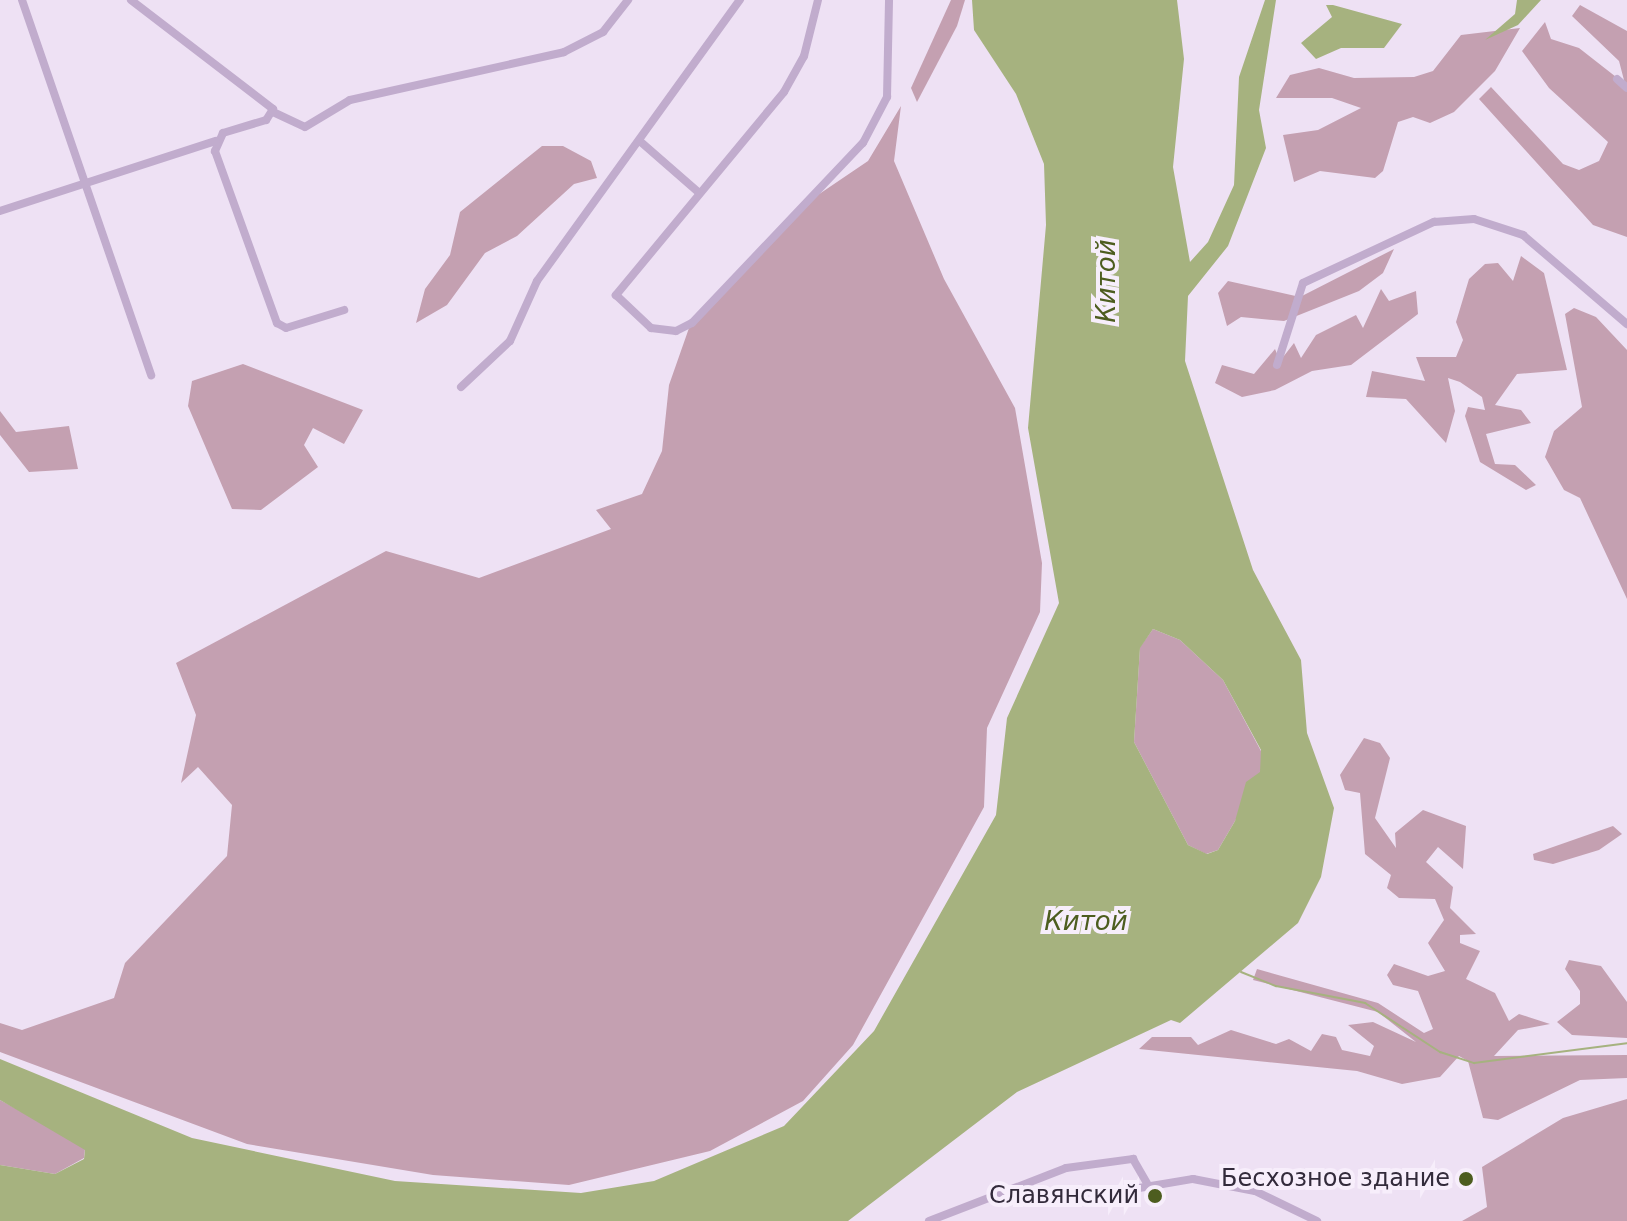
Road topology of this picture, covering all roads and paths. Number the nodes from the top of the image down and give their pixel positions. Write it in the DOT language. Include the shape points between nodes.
graph roads {
  1 [pos="22,0"];
  2 [pos="131,0"];
  3 [pos="628,0"];
  4 [pos="740,0"];
  5 [pos="818,0"];
  6 [pos="889,0"];
  7 [pos="1617,79"];
  8 [pos="1627,88"];
  9 [pos="273,112"];
  10 [pos="216,141"];
  11 [pos="642,143"];
  12 [pos="85,182"];
  13 [pos="697,191"];
  14 [pos="0,211"];
  15 [pos="344,310"];
  16 [pos="1627,324"];
  17 [pos="1277,365"];
  18 [pos="151,375"];
  19 [pos="461,387"];
  20 [pos="929,1221"];
  21 [pos="1317,1221"];
  1 -- 12 [label="street"];
  2 -- 9 [label="street"];
  3 -- 9 [label="street" via="603,32 564,52 350,100 305,127"];
  4 -- 11 [label="street"];
  5 -- 13 [label="street" via="804,56 784,92"];
  6 -- 13 [label="street" via="887,97 863,143 692,323 658,330 616,295"];
  7 -- 8 [label="street"];
  9 -- 10 [label="street"];
  10 -- 12 [label="street"];
  10 -- 15 [label="street" via="277,323 286,328"];
  11 -- 13 [label="street"];
  11 -- 19 [label="street" via="537,281 510,341"];
  12 -- 14 [label="street"];
  12 -- 18 [label="street"];
  16 -- 17 [label="street" via="1523,235 1474,219 1434,222 1303,283"];
  20 -- 21 [label="street" via="1066,1168 1133,1159 1147,1184 1255,1191"];
}
